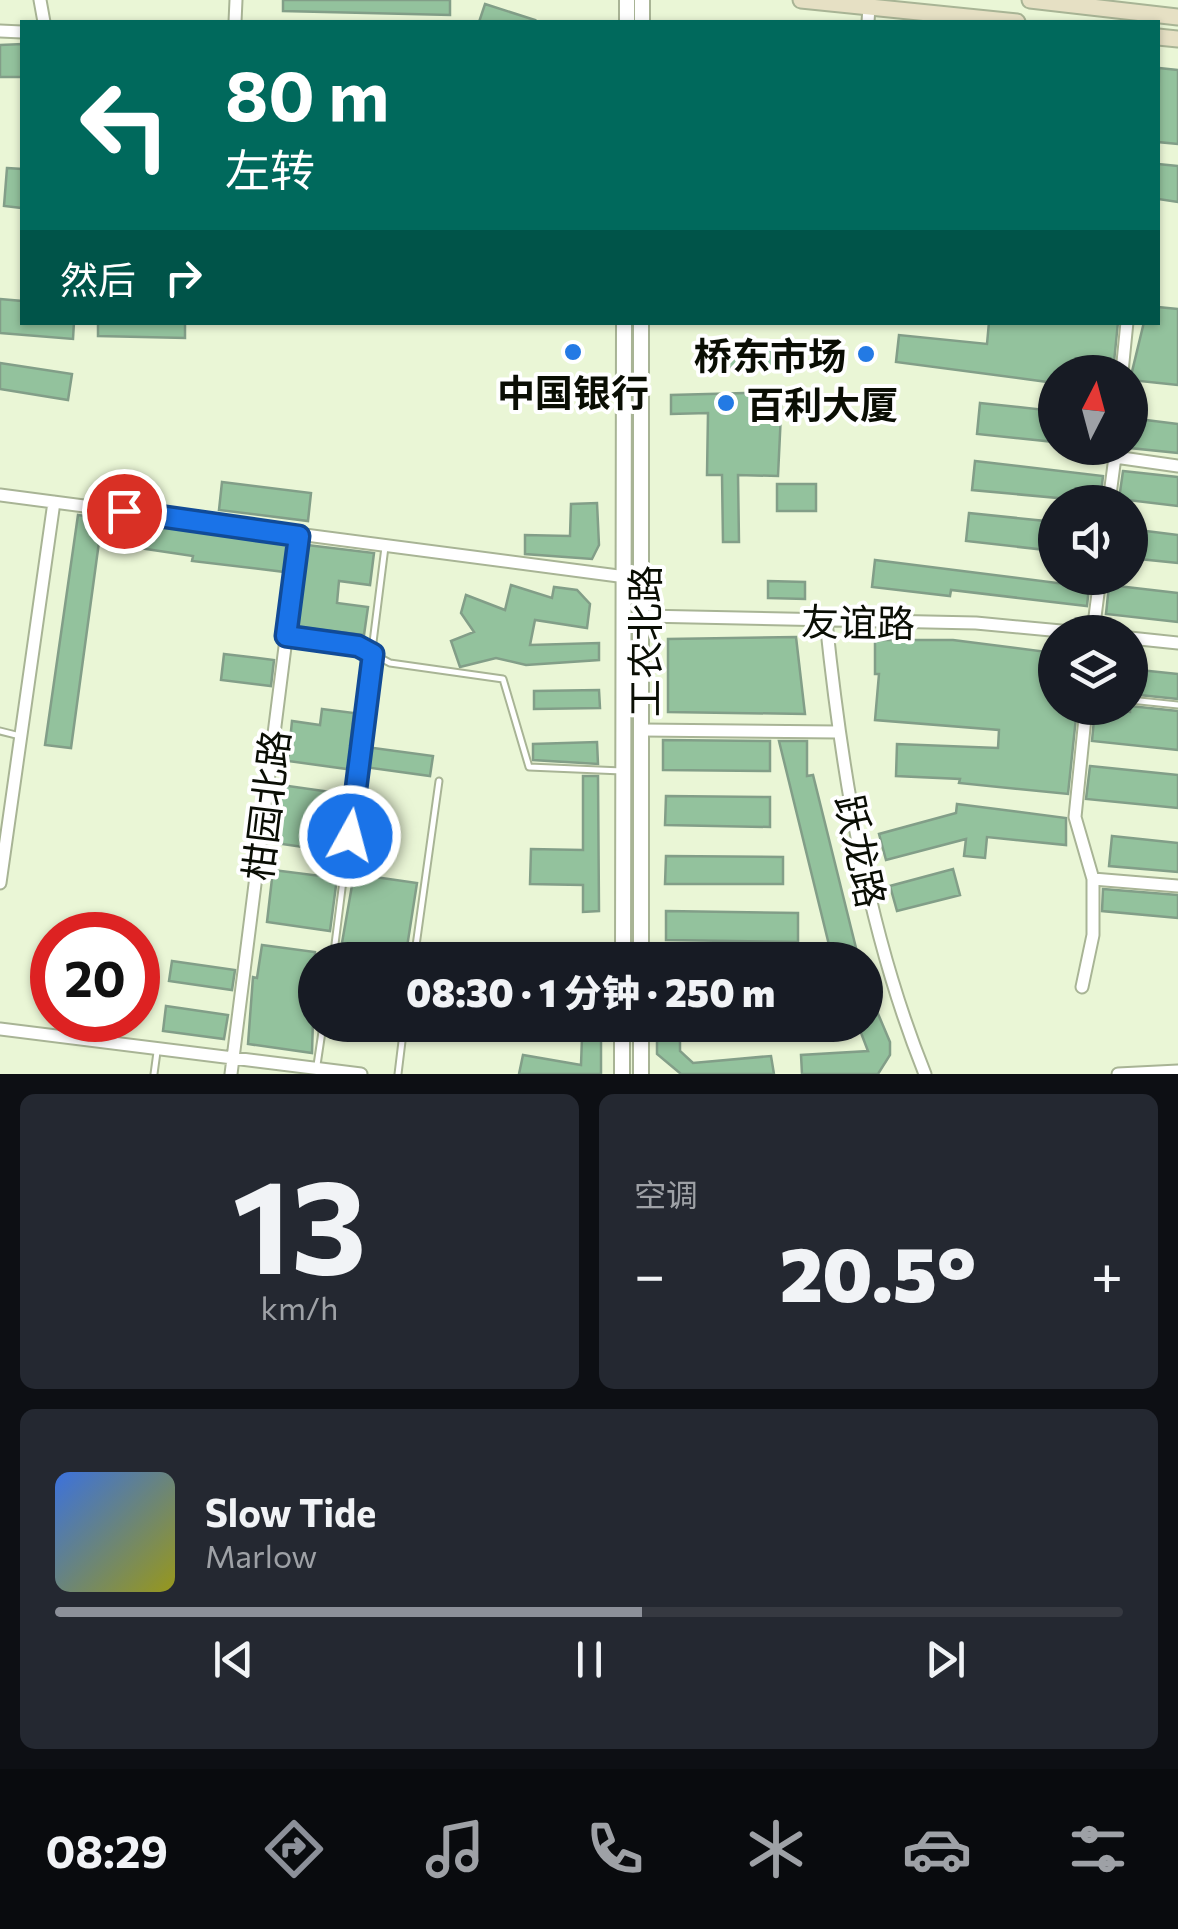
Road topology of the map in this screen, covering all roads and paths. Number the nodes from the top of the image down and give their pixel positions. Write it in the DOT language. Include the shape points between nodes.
graph roads {
  1 [pos="801,0"];
  2 [pos="1030,0"];
  3 [pos="869,15"];
  4 [pos="1178,17"];
  5 [pos="972,20"];
  6 [pos="624,325"];
  7 [pos="641,325"];
  8 [pos="1127,325"];
  9 [pos="1124,355"];
  10 [pos="1178,466"];
  11 [pos="1111,485"];
  12 [pos="0,495"];
  13 [pos="54,502"];
  14 [pos="299,536"];
  15 [pos="385,547"];
  16 [pos="626,576"];
  17 [pos="644,616"];
  18 [pos="826,621"];
  19 [pos="1038,629"];
  20 [pos="286,636"];
  21 [pos="1148,640"];
  22 [pos="1178,643"];
  23 [pos="373,654"];
  24 [pos="1148,702"];
  25 [pos="1178,704"];
  26 [pos="1084,725"];
  27 [pos="642,730"];
  28 [pos="0,732"];
  29 [pos="837,732"];
  30 [pos="20,736"];
  31 [pos="625,771"];
  32 [pos="439,780"];
  33 [pos="1093,879"];
  34 [pos="0,883"];
  35 [pos="1178,886"];
  36 [pos="335,942"];
  37 [pos="416,942"];
  38 [pos="623,942"];
  39 [pos="641,942"];
  40 [pos="1082,987"];
  41 [pos="0,1029"];
  42 [pos="320,1042"];
  43 [pos="402,1042"];
  44 [pos="622,1042"];
  45 [pos="641,1042"];
  46 [pos="158,1048"];
  47 [pos="233,1058"];
  48 [pos="316,1068"];
  49 [pos="1178,1071"];
  50 [pos="154,1074"];
  51 [pos="231,1074"];
  52 [pos="361,1074"];
  53 [pos="398,1074"];
  54 [pos="622,1074"];
  55 [pos="640,1074"];
  56 [pos="926,1074"];
  57 [pos="1118,1074"];
  1 -- 3 [label="main road"];
  2 -- 4 [label="main road"];
  3 -- 5 [label="main road"];
  6 -- 16 [label="street, 工农北路"];
  7 -- 17 [label="street, 工农北路"];
  8 -- 9 [label="street"];
  10 -- 11 [label="street" via="1114,458"];
  12 -- 13 [label="street"];
  13 -- 14 [label="street"];
  13 -- 30 [label="street"];
  14 -- 15 [label="street"];
  14 -- 20 [label="street, 柑园北路"];
  15 -- 16 [label="street"];
  15 -- 23 [label="lane"];
  16 -- 31 [label="street, 工农北路"];
  17 -- 18 [label="street, 友谊路"];
  17 -- 27 [label="street, 工农北路"];
  18 -- 19 [label="street, 友谊路"];
  18 -- 29 [label="street, 跃龙路"];
  20 -- 23 [label="lane"];
  20 -- 47 [label="street, 柑园北路"];
  21 -- 22 [label="street"];
  23 -- 31 [label="lane" via="390,663 502,679 529,768"];
  23 -- 36 [label="lane"];
  24 -- 25 [label="lane"];
  26 -- 33 [label="street" via="1075,818"];
  27 -- 29 [label="street"];
  27 -- 39 [label="street, 工农北路"];
  28 -- 30 [label="lane"];
  29 -- 56 [label="street, 跃龙路" via="894,992"];
  30 -- 34 [label="street"];
  31 -- 38 [label="street, 工农北路"];
  32 -- 37 [label="lane"];
  33 -- 35 [label="street"];
  33 -- 40 [label="street" via="1093,935"];
  41 -- 46 [label="street"];
  42 -- 48 [label="lane"];
  43 -- 53 [label="lane"];
  44 -- 54 [label="street"];
  45 -- 55 [label="street"];
  46 -- 47 [label="street"];
  46 -- 50 [label="lane"];
  47 -- 48 [label="street"];
  47 -- 51 [label="street, 柑园北路"];
  48 -- 52 [label="street"];
  49 -- 57 [label="street"];
}
